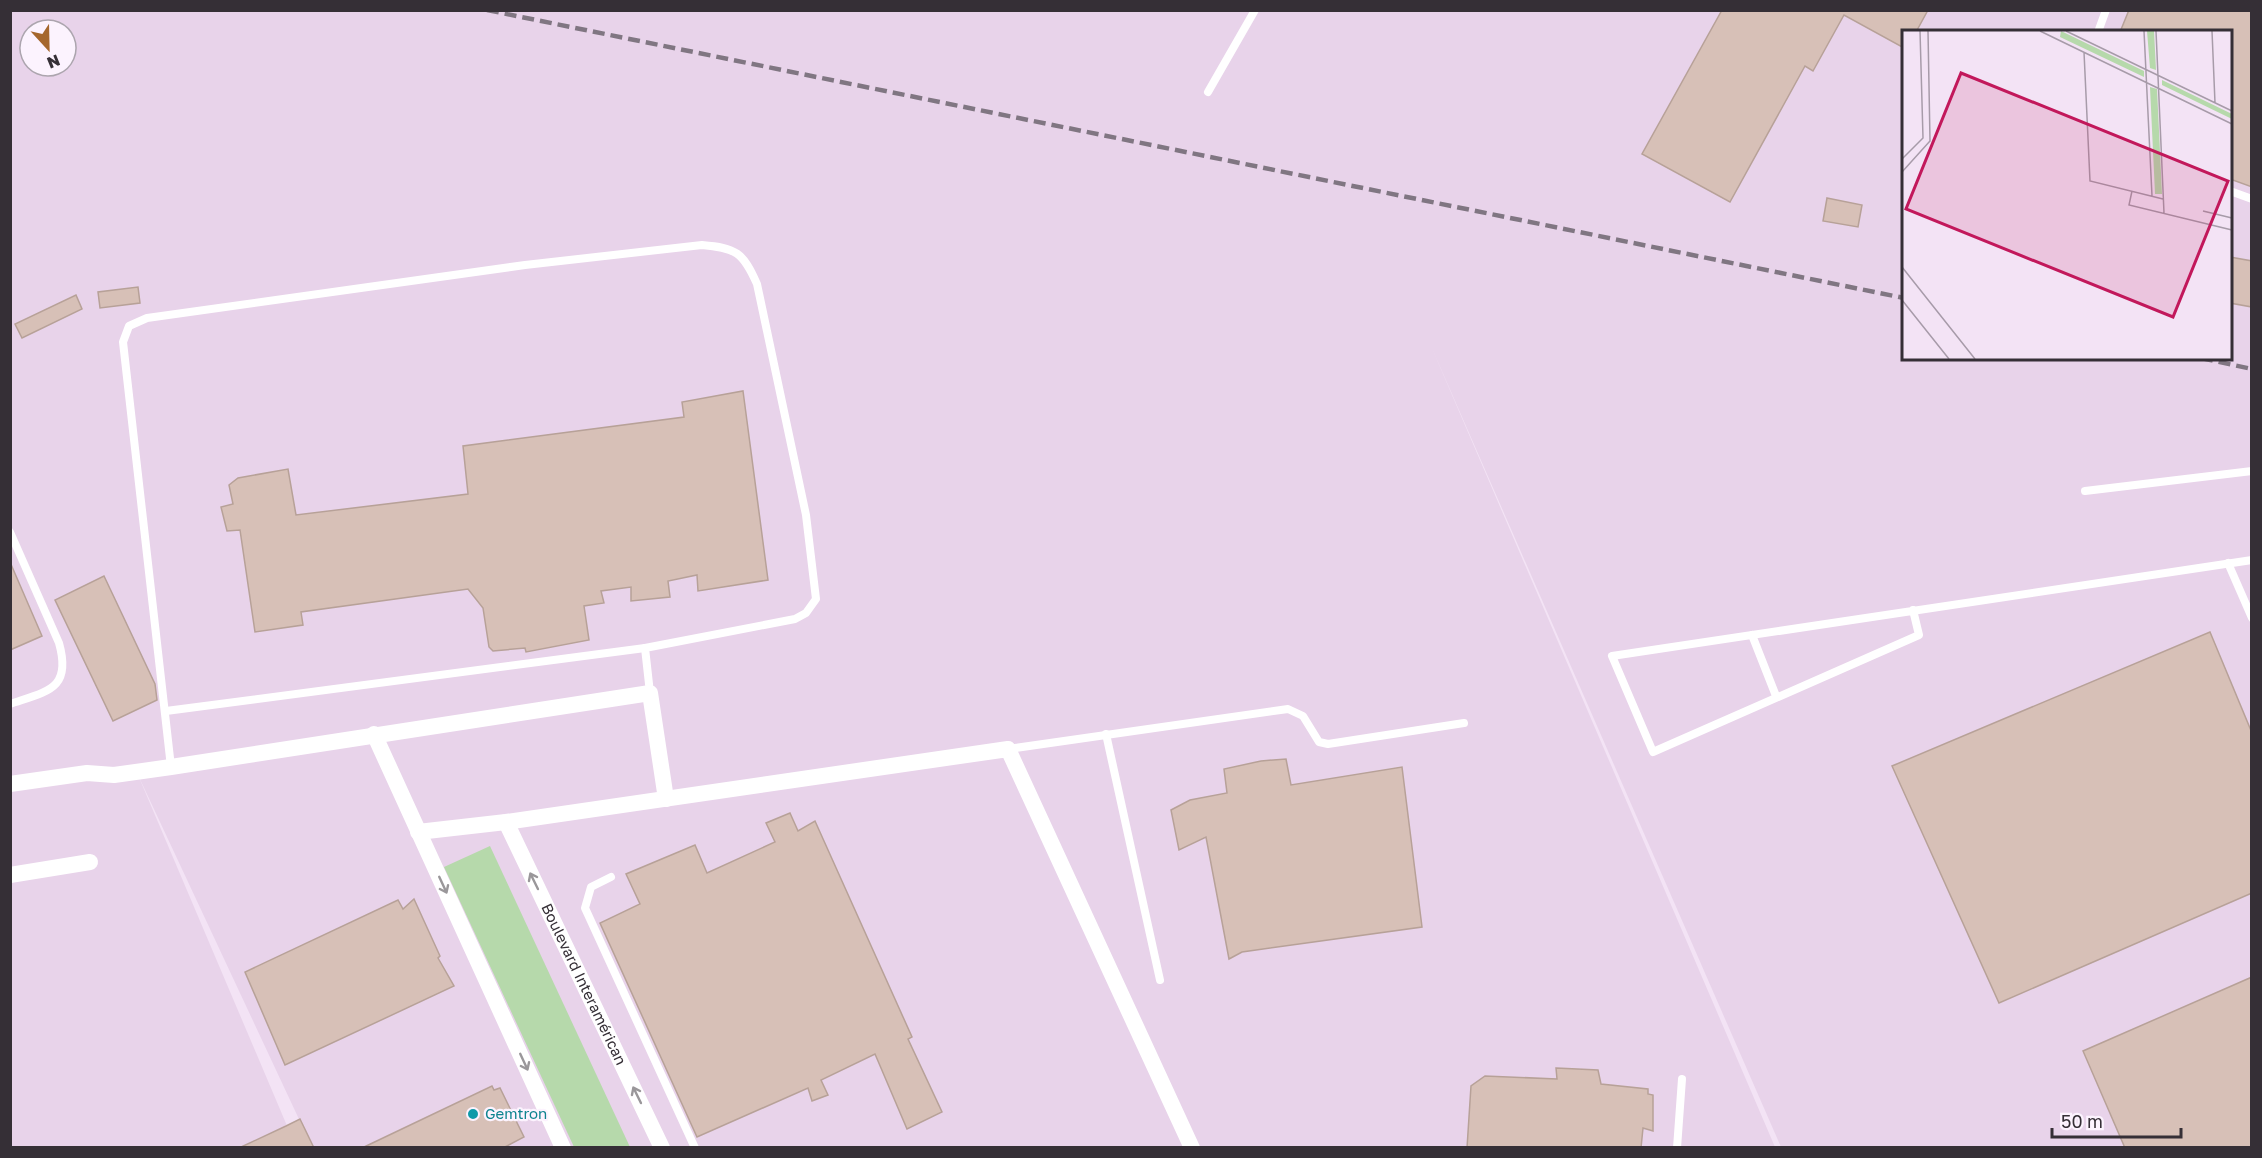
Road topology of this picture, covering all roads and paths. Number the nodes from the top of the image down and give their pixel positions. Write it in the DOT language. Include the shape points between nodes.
graph roads {
  1 [pos="1255,10"];
  2 [pos="2106,10"];
  3 [pos="2099,30"];
  4 [pos="1208,92"];
  5 [pos="2232,192"];
  6 [pos="2252,199"];
  7 [pos="2252,471"];
  8 [pos="2085,491"];
  9 [pos="10,532"];
  10 [pos="2252,560"];
  11 [pos="2228,563"];
  12 [pos="1913,610"];
  13 [pos="2252,618"];
  14 [pos="1752,635"];
  15 [pos="645,648"];
  16 [pos="650,693"];
  17 [pos="1776,696"];
  18 [pos="10,704"];
  19 [pos="166,711"];
  20 [pos="1464,723"];
  21 [pos="374,734"];
  22 [pos="1106,735"];
  23 [pos="1008,748"];
  24 [pos="171,767"];
  25 [pos="10,784"];
  26 [pos="666,799"];
  27 [pos="506,822"];
  28 [pos="418,832"];
  29 [pos="90,862"];
  30 [pos="10,875"];
  31 [pos="611,877"];
  32 [pos="1160,981"];
  33 [pos="1682,1079"];
  34 [pos="563,1147"];
  35 [pos="662,1148"];
  36 [pos="695,1148"];
  37 [pos="1192,1148"];
  38 [pos="1677,1148"];
  1 -- 4 [label="lane"];
  2 -- 3 [label="lane"];
  5 -- 6 [label="lane"];
  7 -- 8 [label="lane"];
  9 -- 18 [label="lane" via="64,661 64,673 58,684"];
  10 -- 11 [label="lane"];
  11 -- 12 [label="lane"];
  11 -- 13 [label="lane"];
  12 -- 14 [label="lane"];
  12 -- 17 [label="lane" via="1919,635"];
  14 -- 17 [label="lane"];
  14 -- 17 [label="lane" via="1612,656 1653,752"];
  15 -- 16 [label="lane"];
  15 -- 19 [label="lane"];
  15 -- 19 [label="lane" via="795,619 816,599 806,514 757,284 740,253 724,247 702,245 525,265 147,318 129,326 123,342"];
  16 -- 21 [label="street"];
  16 -- 26 [label="street"];
  19 -- 24 [label="lane"];
  20 -- 22 [label="lane" via="1328,744 1318,742 1303,716 1288,709"];
  21 -- 24 [label="street"];
  21 -- 28 [label="street"];
  22 -- 23 [label="lane"];
  22 -- 32 [label="lane"];
  23 -- 26 [label="street"];
  23 -- 37 [label="street"];
  24 -- 25 [label="street"];
  26 -- 27 [label="street"];
  27 -- 28 [label="street"];
  35 -- 27 [label="street, Boulevard Interamérican, one-way"];
  28 -- 34 [label="street, one-way"];
  29 -- 30 [label="street"];
  31 -- 36 [label="lane" via="591,888 585,908"];
  33 -- 38 [label="lane"];
}
